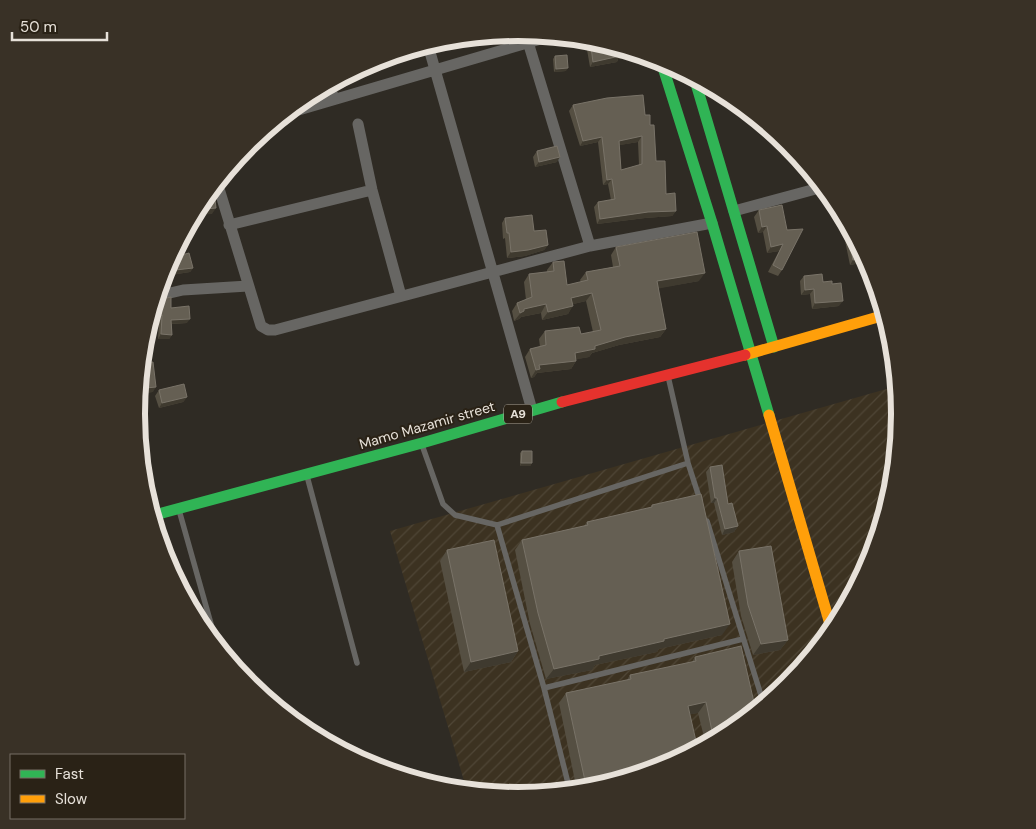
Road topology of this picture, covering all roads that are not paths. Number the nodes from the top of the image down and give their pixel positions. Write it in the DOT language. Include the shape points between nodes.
graph roads {
  1 [pos="528,42"];
  2 [pos="430,52"];
  3 [pos="434,69"];
  4 [pos="664,72"];
  5 [pos="697,87"];
  6 [pos="331,91"];
  7 [pos="334,100"];
  8 [pos="305,108"];
  9 [pos="358,124"];
  10 [pos="815,189"];
  11 [pos="372,190"];
  12 [pos="219,191"];
  13 [pos="734,211"];
  14 [pos="712,223"];
  15 [pos="229,225"];
  16 [pos="590,246"];
  17 [pos="492,272"];
  18 [pos="248,286"];
  19 [pos="165,294"];
  20 [pos="401,296"];
  21 [pos="879,317"];
  22 [pos="774,347"];
  23 [pos="749,354"];
  24 [pos="667,374"];
  25 [pos="532,410"];
  26 [pos="422,443"];
  27 [pos="688,463"];
  28 [pos="306,474"];
  29 [pos="179,508"];
  30 [pos="703,509"];
  31 [pos="158,514"];
  32 [pos="706,518"];
  33 [pos="497,525"];
  34 [pos="829,621"];
  35 [pos="212,628"];
  36 [pos="743,639"];
  37 [pos="356,663"];
  38 [pos="544,688"];
  39 [pos="761,697"];
  40 [pos="568,785"];
  1 -- 3 [label="street"];
  1 -- 16 [label="street"];
  2 -- 3 [label="street"];
  3 -- 7 [label="street"];
  3 -- 17 [label="street"];
  4 -- 14 [label="main road"];
  5 -- 13 [label="main road"];
  6 -- 7 [label="street"];
  7 -- 8 [label="street"];
  9 -- 11 [label="street"];
  10 -- 13 [label="street"];
  11 -- 15 [label="street"];
  11 -- 20 [label="street"];
  12 -- 15 [label="street"];
  13 -- 22 [label="main road"];
  14 -- 16 [label="street"];
  14 -- 23 [label="main road"];
  15 -- 18 [label="street"];
  16 -- 17 [label="street"];
  17 -- 20 [label="street"];
  17 -- 25 [label="street"];
  18 -- 19 [label="street"];
  18 -- 20 [label="street" via="261,326 268,330"];
  21 -- 22 [label="main road, Mamo Mazamir street / A9"];
  22 -- 23 [label="main road, Mamo Mazamir street / A9"];
  23 -- 24 [label="main road, Mamo Mazamir street / A9"];
  23 -- 34 [label="main road"];
  24 -- 25 [label="main road, Mamo Mazamir street / A9"];
  24 -- 27 [label="lane"];
  25 -- 26 [label="main road, Mamo Mazamir street / A9"];
  26 -- 28 [label="main road, Mamo Mazamir street / A9"];
  26 -- 33 [label="lane" via="443,504 449,512"];
  27 -- 30 [label="lane"];
  27 -- 33 [label="lane"];
  28 -- 29 [label="main road, Mamo Mazamir street / A9"];
  28 -- 37 [label="lane"];
  29 -- 31 [label="main road, Mamo Mazamir street / A9"];
  29 -- 35 [label="lane"];
  32 -- 36 [label="lane"];
  33 -- 38 [label="lane"];
  36 -- 38 [label="lane"];
  36 -- 39 [label="lane"];
  38 -- 40 [label="lane"];
}
